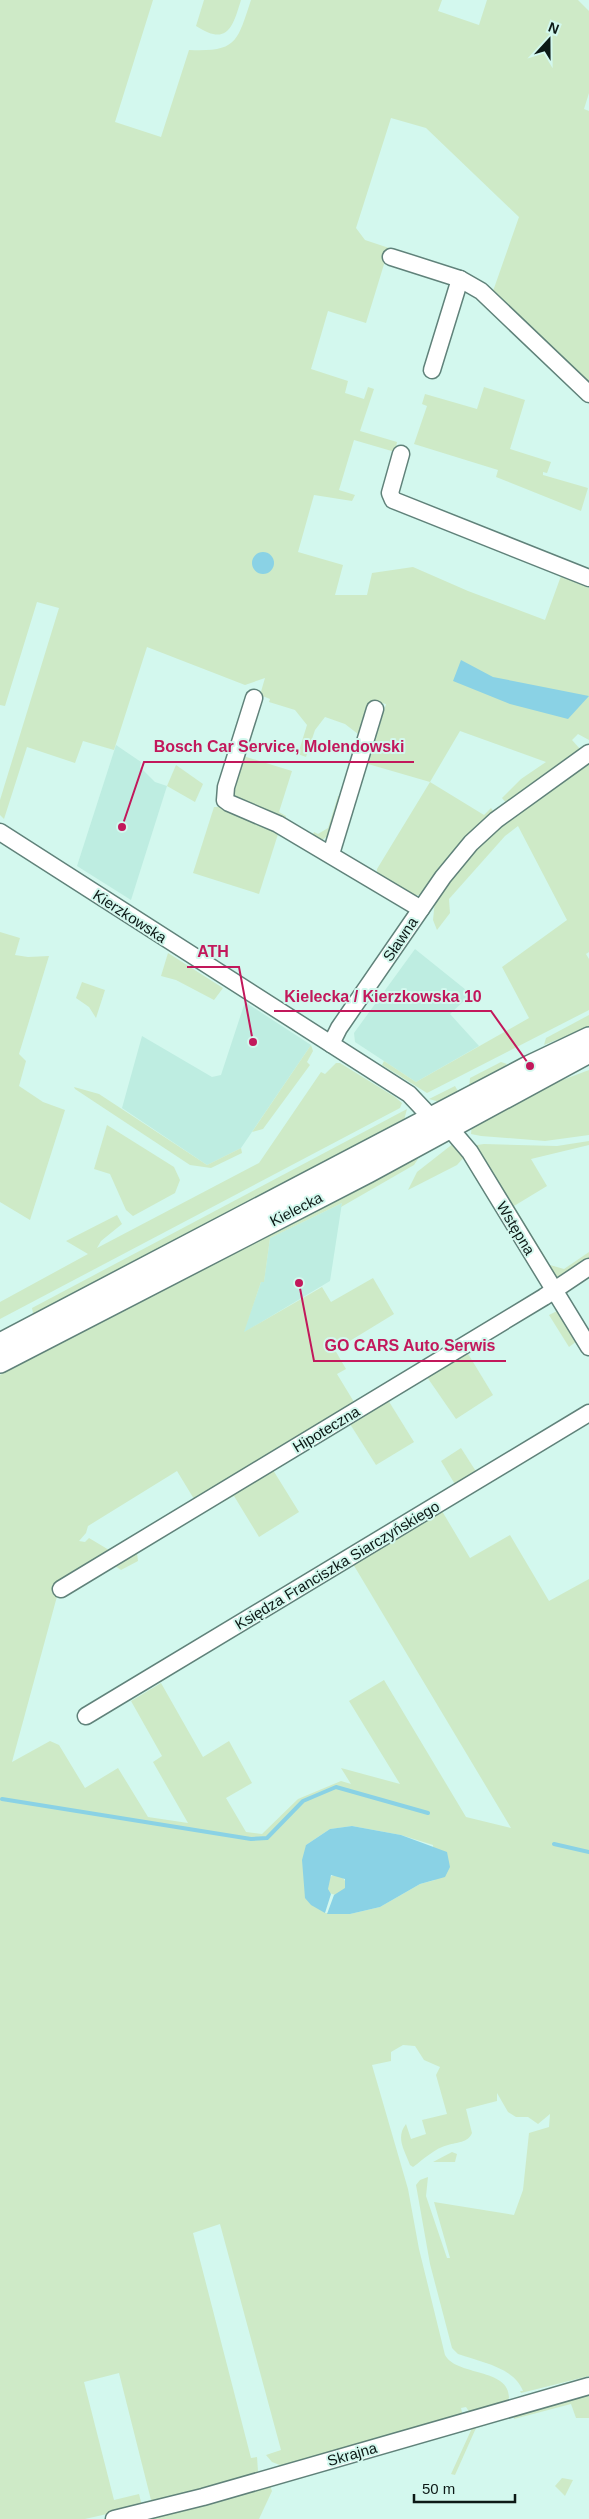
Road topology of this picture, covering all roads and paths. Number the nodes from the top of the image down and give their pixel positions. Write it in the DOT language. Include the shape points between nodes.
graph roads {
  1 [pos="391,257"];
  2 [pos="460,279"];
  3 [pos="432,370"];
  4 [pos="589,394"];
  5 [pos="401,454"];
  6 [pos="589,578"];
  7 [pos="254,698"];
  8 [pos="375,709"];
  9 [pos="589,753"];
  10 [pos="0,832"];
  11 [pos="331,854"];
  12 [pos="421,909"];
  13 [pos="589,1038"];
  14 [pos="331,1044"];
  15 [pos="589,1052"];
  16 [pos="441,1123"];
  17 [pos="589,1267"];
  18 [pos="554,1290"];
  19 [pos="589,1347"];
  20 [pos="4,1350"];
  21 [pos="589,1414"];
  22 [pos="61,1589"];
  23 [pos="86,1716"];
  24 [pos="589,2386"];
  25 [pos="114,2519"];
  1 -- 2 [label="street"];
  2 -- 3 [label="street"];
  2 -- 4 [label="street" via="480,291"];
  5 -- 6 [label="street" via="390,493 393,500"];
  7 -- 11 [label="street" via="226,787 225,800 270,819"];
  8 -- 11 [label="street"];
  9 -- 12 [label="street, Sławna" via="496,820 471,843"];
  10 -- 14 [label="street, Kierzkowska"];
  11 -- 12 [label="street"];
  12 -- 14 [label="street, Sławna"];
  13 -- 16 [label="main road, Kielecka" via="530,1066"];
  14 -- 16 [label="street, Kierzkowska" via="409,1094"];
  15 -- 16 [label="main road, Kielecka"];
  16 -- 18 [label="street, Wstępna" via="470,1152"];
  16 -- 20 [label="main road, Kielecka"];
  17 -- 18 [label="street, Hipoteczna"];
  18 -- 19 [label="street, Wstępna"];
  18 -- 22 [label="street, Hipoteczna"];
  21 -- 23 [label="street, Księdza Franciszka Siarczyńskiego"];
  24 -- 25 [label="street, Skrajna" via="203,2497"];
}
